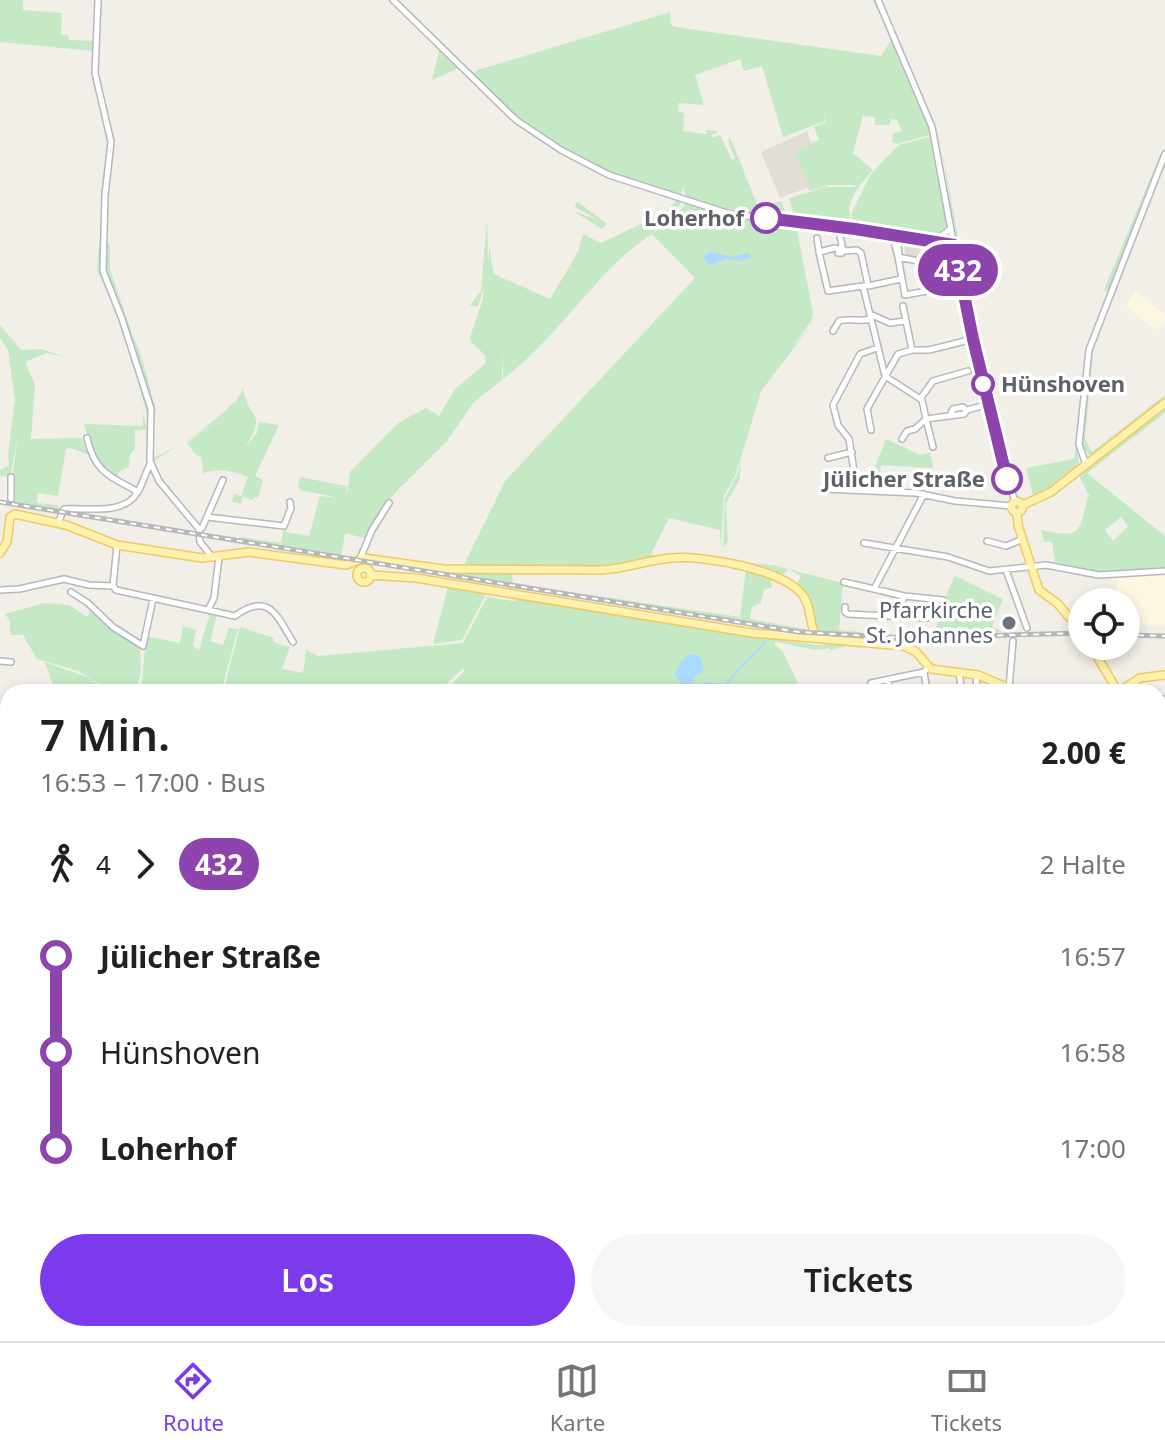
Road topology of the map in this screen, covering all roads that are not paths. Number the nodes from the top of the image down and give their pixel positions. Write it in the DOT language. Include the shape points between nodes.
graph roads {
  1 [pos="98,0"];
  2 [pos="393,0"];
  3 [pos="878,0"];
  4 [pos="1165,154"];
  5 [pos="838,227"];
  6 [pos="951,228"];
  7 [pos="895,235"];
  8 [pos="817,238"];
  9 [pos="934,242"];
  10 [pos="954,245"];
  11 [pos="841,250"];
  12 [pos="819,252"];
  13 [pos="898,257"];
  14 [pos="901,279"];
  15 [pos="866,285"];
  16 [pos="903,306"];
  17 [pos="870,317"];
  18 [pos="905,321"];
  19 [pos="833,331"];
  20 [pos="973,339"];
  21 [pos="877,348"];
  22 [pos="912,350"];
  23 [pos="968,371"];
  24 [pos="885,376"];
  25 [pos="920,399"];
  26 [pos="1165,403"];
  27 [pos="987,405"];
  28 [pos="926,419"];
  29 [pos="871,430"];
  30 [pos="87,438"];
  31 [pos="902,439"];
  32 [pos="933,447"];
  33 [pos="852,452"];
  34 [pos="828,458"];
  35 [pos="151,463"];
  36 [pos="1086,465"];
  37 [pos="11,477"];
  38 [pos="223,480"];
  39 [pos="823,489"];
  40 [pos="857,490"];
  41 [pos="138,492"];
  42 [pos="924,494"];
  43 [pos="11,499"];
  44 [pos="290,502"];
  45 [pos="389,503"];
  46 [pos="1017,506"];
  47 [pos="207,517"];
  48 [pos="58,523"];
  49 [pos="199,529"];
  50 [pos="1023,539"];
  51 [pos="987,541"];
  52 [pos="864,543"];
  53 [pos="113,544"];
  54 [pos="896,547"];
  55 [pos="0,553"];
  56 [pos="216,558"];
  57 [pos="355,563"];
  58 [pos="1031,566"];
  59 [pos="1006,570"];
  60 [pos="358,571"];
  61 [pos="1165,571"];
  62 [pos="370,575"];
  63 [pos="844,582"];
  64 [pos="84,583"];
  65 [pos="113,586"];
  66 [pos="874,589"];
  67 [pos="0,590"];
  68 [pos="71,592"];
  69 [pos="79,595"];
  70 [pos="904,596"];
  71 [pos="153,599"];
  72 [pos="943,600"];
  73 [pos="845,607"];
  74 [pos="208,610"];
  75 [pos="899,615"];
  76 [pos="1068,616"];
  77 [pos="927,618"];
  78 [pos="1027,628"];
  79 [pos="817,638"];
  80 [pos="1013,641"];
  81 [pos="293,642"];
  82 [pos="1099,660"];
  83 [pos="0,661"];
  84 [pos="11,662"];
  85 [pos="926,670"];
  86 [pos="959,673"];
  87 [pos="976,674"];
  88 [pos="1165,677"];
  89 [pos="888,680"];
  90 [pos="871,683"];
  91 [pos="888,684"];
  92 [pos="927,684"];
  93 [pos="960,684"];
  94 [pos="977,684"];
  95 [pos="1000,684"];
  96 [pos="1009,684"];
  97 [pos="1113,684"];
  98 [pos="1131,684"];
  1 -- 35 [label="street" via="95,73 111,142 102,265 151,409"];
  2 -- 5 [label="street" via="516,120 580,160 627,183 723,212"];
  3 -- 6 [label="street" via="932,127"];
  4 -- 36 [label="street" via="1089,350 1079,444"];
  5 -- 7 [label="street"];
  5 -- 11 [label="street"];
  6 -- 9 [label="street"];
  6 -- 10 [label="street"];
  7 -- 9 [label="street"];
  7 -- 13 [label="street"];
  8 -- 12 [label="street"];
  9 -- 10 [label="street"];
  10 -- 20 [label="street"];
  11 -- 12 [label="street"];
  11 -- 15 [label="street" via="861,253"];
  12 -- 15 [label="street" via="828,291"];
  13 -- 14 [label="street"];
  13 -- 14 [label="street" via="933,264 938,289 905,295"];
  14 -- 15 [label="street"];
  15 -- 17 [label="street"];
  16 -- 18 [label="street"];
  17 -- 18 [label="street"];
  17 -- 19 [label="street" via="839,321"];
  17 -- 21 [label="street"];
  18 -- 22 [label="street"];
  20 -- 22 [label="street"];
  20 -- 27 [label="street"];
  21 -- 24 [label="street"];
  21 -- 33 [label="street" via="860,354 834,400 838,425"];
  22 -- 24 [label="street" via="898,354"];
  23 -- 25 [label="street" via="935,380"];
  24 -- 25 [label="street"];
  24 -- 29 [label="street" via="867,409"];
  25 -- 28 [label="street"];
  26 -- 36 [label="main road"];
  27 -- 28 [label="street"];
  27 -- 46 [label="street"];
  28 -- 31 [label="street"];
  28 -- 32 [label="street"];
  30 -- 41 [label="street" via="103,472"];
  33 -- 34 [label="street"];
  33 -- 40 [label="street"];
  35 -- 41 [label="street"];
  35 -- 49 [label="street" via="159,481"];
  36 -- 46 [label="main road" via="1044,497"];
  37 -- 43 [label="street"];
  38 -- 47 [label="street"];
  39 -- 40 [label="street"];
  40 -- 42 [label="street"];
  41 -- 48 [label="street" via="126,504 111,508 64,509"];
  42 -- 46 [label="street"];
  42 -- 54 [label="street"];
  44 -- 47 [label="street" via="284,526"];
  45 -- 57 [label="street"];
  46 -- 50 [label="main road"];
  47 -- 49 [label="street"];
  48 -- 53 [label="main road"];
  48 -- 55 [label="main road" via="11,512"];
  49 -- 56 [label="street" via="200,542"];
  50 -- 51 [label="street" via="1006,546"];
  50 -- 58 [label="main road"];
  52 -- 54 [label="street"];
  53 -- 56 [label="main road"];
  53 -- 65 [label="street"];
  54 -- 59 [label="street" via="951,557 986,571"];
  54 -- 66 [label="street"];
  56 -- 57 [label="main road" via="249,552"];
  56 -- 74 [label="street" via="214,598"];
  57 -- 60 [label="main road"];
  57 -- 79 [label="main road" via="598,570 673,557 740,565 771,574 802,594"];
  58 -- 59 [label="street"];
  58 -- 61 [label="street" via="1054,565 1099,575"];
  58 -- 76 [label="main road" via="1039,590"];
  59 -- 78 [label="street"];
  60 -- 62 [label="main road" via="365,569"];
  60 -- 62 [label="main road" via="362,585"];
  62 -- 79 [label="main road" via="752,633"];
  63 -- 66 [label="street"];
  64 -- 65 [label="street"];
  64 -- 67 [label="street" via="64,579"];
  64 -- 69 [label="street"];
  65 -- 71 [label="street"];
  66 -- 70 [label="street"];
  68 -- 69 [label="street"];
  69 -- 71 [label="street" via="143,646"];
  70 -- 72 [label="street"];
  70 -- 75 [label="street"];
  71 -- 74 [label="street"];
  73 -- 75 [label="street" via="848,614"];
  74 -- 81 [label="street" via="235,616 252,605 265,607"];
  75 -- 77 [label="street"];
  79 -- 85 [label="main road" via="904,646 916,652"];
  80 -- 96 [label="street"];
  82 -- 97 [label="main road"];
  83 -- 84 [label="street"];
  85 -- 86 [label="main road"];
  85 -- 89 [label="street"];
  85 -- 92 [label="street"];
  86 -- 87 [label="main road"];
  86 -- 93 [label="street"];
  87 -- 94 [label="street"];
  87 -- 95 [label="main road"];
  88 -- 98 [label="main road" via="1140,678"];
  89 -- 90 [label="street"];
  89 -- 91 [label="street"];
}
